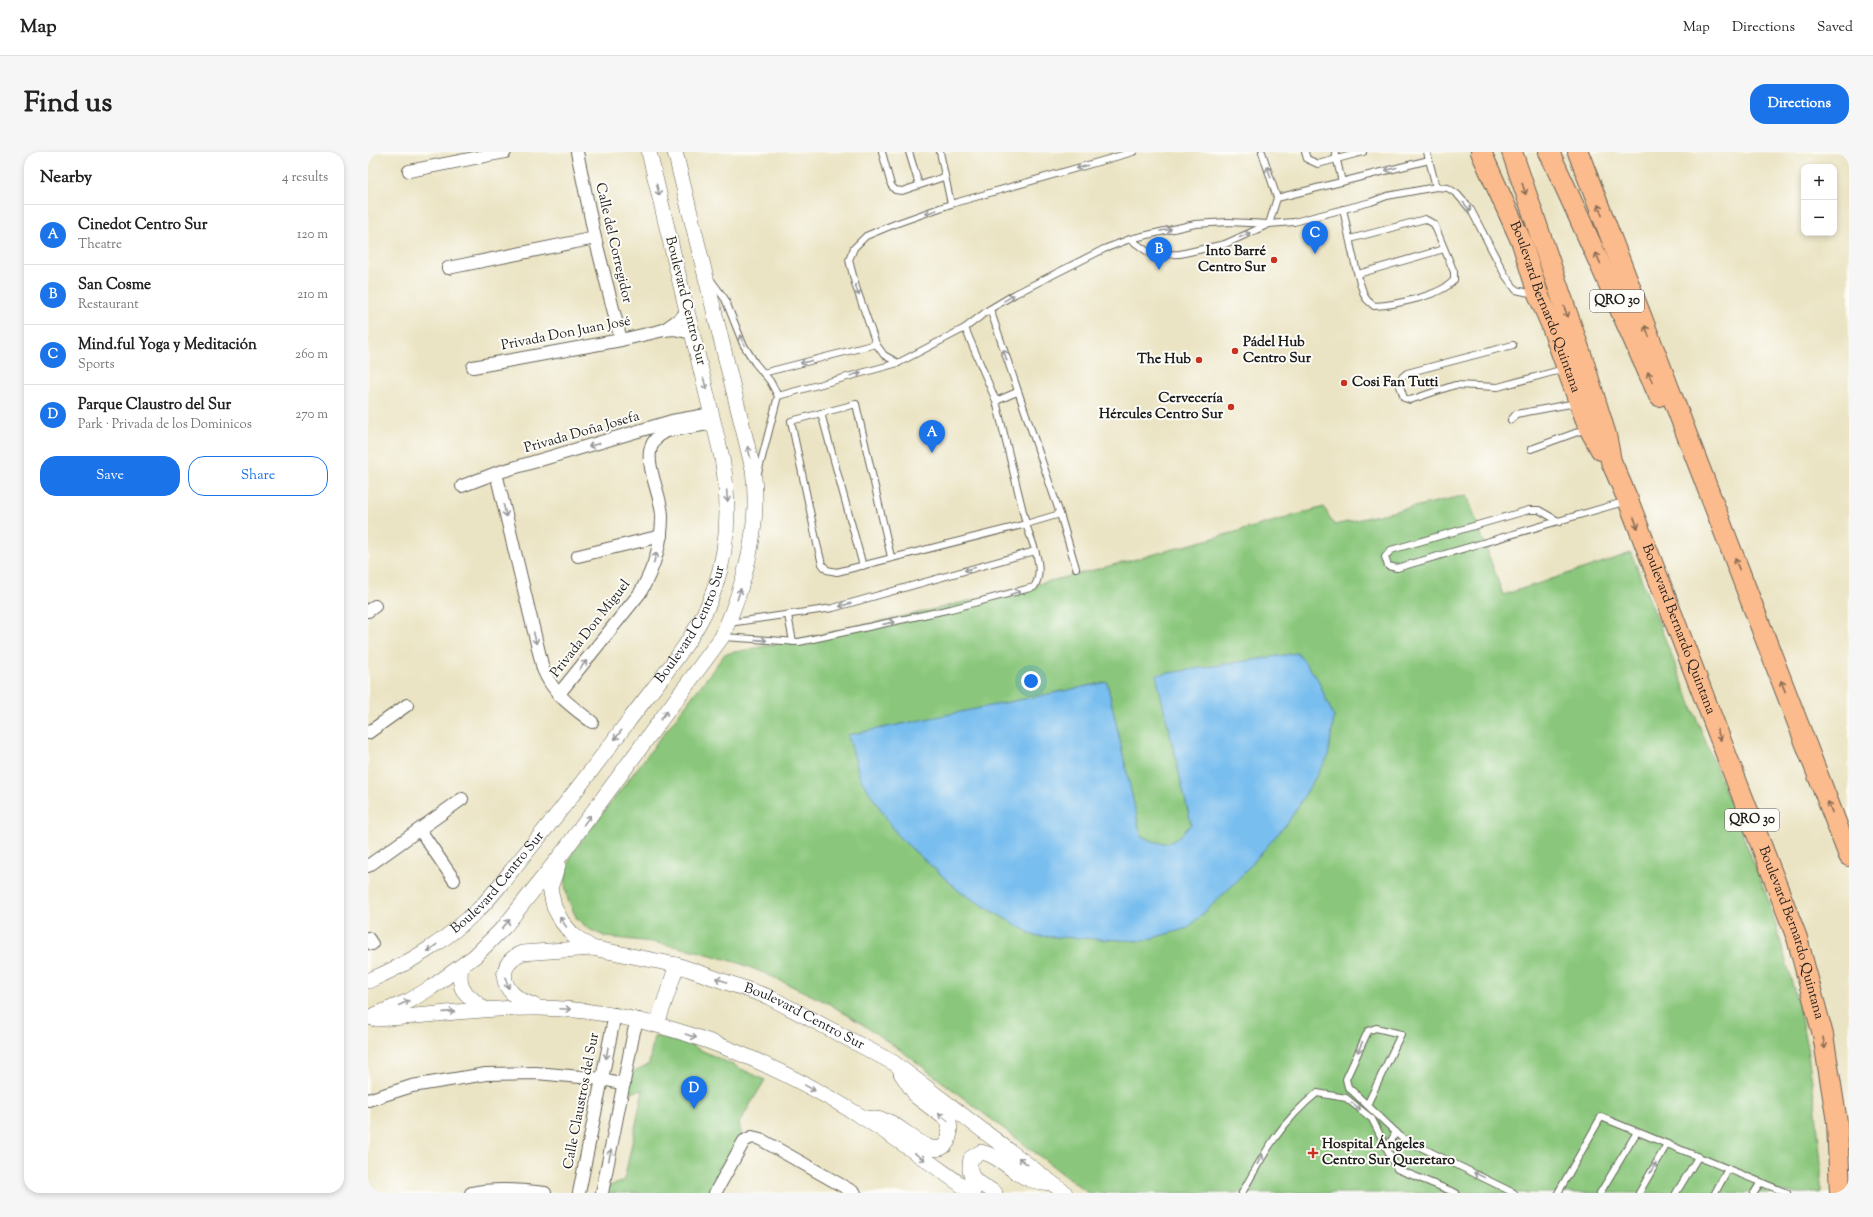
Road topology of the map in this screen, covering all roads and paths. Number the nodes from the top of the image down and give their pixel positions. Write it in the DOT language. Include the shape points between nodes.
graph roads {
  1 [pos="505,152"];
  2 [pos="577,152"];
  3 [pos="649,152"];
  4 [pos="675,152"];
  5 [pos="882,152"];
  6 [pos="910,152"];
  7 [pos="940,152"];
  8 [pos="1109,152"];
  9 [pos="1132,152"];
  10 [pos="1262,152"];
  11 [pos="1305,152"];
  12 [pos="1335,152"];
  13 [pos="1363,152"];
  14 [pos="1427,152"];
  15 [pos="1481,152"];
  16 [pos="1512,152"];
  17 [pos="1549,152"];
  18 [pos="1578,152"];
  19 [pos="1337,159"];
  20 [pos="1110,160"];
  21 [pos="1429,160"];
  22 [pos="409,171"];
  23 [pos="944,177"];
  24 [pos="1342,182"];
  25 [pos="919,185"];
  26 [pos="1436,187"];
  27 [pos="1277,198"];
  28 [pos="951,204"];
  29 [pos="1343,209"];
  30 [pos="1269,224"];
  31 [pos="595,238"];
  32 [pos="1130,238"];
  33 [pos="1350,239"];
  34 [pos="1444,249"];
  35 [pos="448,268"];
  36 [pos="704,269"];
  37 [pos="1358,274"];
  38 [pos="1538,294"];
  39 [pos="990,309"];
  40 [pos="687,311"];
  41 [pos="965,328"];
  42 [pos="664,330"];
  43 [pos="692,333"];
  44 [pos="621,340"];
  45 [pos="876,344"];
  46 [pos="1513,345"];
  47 [pos="898,362"];
  48 [pos="473,367"];
  49 [pos="1567,368"];
  50 [pos="763,373"];
  51 [pos="1017,392"];
  52 [pos="778,396"];
  53 [pos="996,401"];
  54 [pos="1579,402"];
  55 [pos="821,413"];
  56 [pos="713,419"];
  57 [pos="1511,420"];
  58 [pos="1590,428"];
  59 [pos="652,442"];
  60 [pos="1692,446"];
  61 [pos="1531,449"];
  62 [pos="1611,461"];
  63 [pos="496,473"];
  64 [pos="755,482"];
  65 [pos="462,486"];
  66 [pos="1628,500"];
  67 [pos="1060,514"];
  68 [pos="1560,522"];
  69 [pos="1026,524"];
  70 [pos="661,536"];
  71 [pos="1035,551"];
  72 [pos="578,556"];
  73 [pos="891,557"];
  74 [pos="863,566"];
  75 [pos="1076,568"];
  76 [pos="788,615"];
  77 [pos="728,623"];
  78 [pos="722,637"];
  79 [pos="793,642"];
  80 [pos="558,695"];
  81 [pos="407,705"];
  82 [pos="592,722"];
  83 [pos="368,733"];
  84 [pos="462,799"];
  85 [pos="420,830"];
  86 [pos="564,851"];
  87 [pos="1849,856"];
  88 [pos="368,866"];
  89 [pos="454,880"];
  90 [pos="592,948"];
  91 [pos="677,964"];
  92 [pos="461,967"];
  93 [pos="368,981"];
  94 [pos="539,1008"];
  95 [pos="484,1009"];
  96 [pos="615,1014"];
  97 [pos="368,1019"];
  98 [pos="638,1019"];
  99 [pos="657,1024"];
  100 [pos="894,1063"];
  101 [pos="603,1078"];
  102 [pos="624,1084"];
  103 [pos="368,1100"];
  104 [pos="1367,1105"];
  105 [pos="864,1118"];
  106 [pos="1396,1132"];
  107 [pos="1637,1132"];
  108 [pos="1668,1144"];
  109 [pos="1387,1148"];
  110 [pos="1698,1157"];
  111 [pos="1728,1169"];
  112 [pos="1761,1182"];
  113 [pos="1052,1183"];
  114 [pos="471,1193"];
  115 [pos="545,1193"];
  116 [pos="579,1193"];
  117 [pos="602,1193"];
  118 [pos="715,1193"];
  119 [pos="855,1193"];
  120 [pos="973,1193"];
  121 [pos="995,1193"];
  122 [pos="1065,1193"];
  123 [pos="1242,1193"];
  124 [pos="1456,1193"];
  125 [pos="1514,1193"];
  126 [pos="1558,1193"];
  127 [pos="1600,1193"];
  128 [pos="1639,1193"];
  129 [pos="1676,1193"];
  130 [pos="1715,1193"];
  131 [pos="1754,1193"];
  132 [pos="1787,1193"];
  133 [pos="1840,1193"];
  1 -- 22 [label="street"];
  2 -- 31 [label="street, Calle del Corregidor"];
  3 -- 40 [label="street, Boulevard Centro Sur, one-way"];
  4 -- 36 [label="street, Boulevard Centro Sur"];
  5 -- 25 [label="lane" via="891,185 895,190 902,191"];
  6 -- 25 [label="lane"];
  7 -- 23 [label="lane"];
  8 -- 20 [label="lane"];
  9 -- 20 [label="lane"];
  27 -- 10 [label="lane, one-way"];
  11 -- 19 [label="lane" via="1307,159 1318,164"];
  12 -- 19 [label="lane"];
  13 -- 19 [label="lane"];
  14 -- 21 [label="lane"];
  15 -- 38 [label="highway, Boulevard Bernardo Quintana / QRO 30" via="1522,243"];
  16 -- 62 [label="highway, Boulevard Bernardo Quintana / QRO 30, one-way" via="1582,357 1606,435"];
  60 -- 17 [label="highway, QRO 30, one-way" via="1665,411"];
  60 -- 18 [label="highway, QRO 30, one-way"];
  19 -- 24 [label="lane"];
  20 -- 28 [label="lane, one-way"];
  21 -- 24 [label="lane, one-way"];
  21 -- 26 [label="lane"];
  23 -- 25 [label="lane"];
  23 -- 28 [label="lane"];
  24 -- 27 [label="lane"];
  26 -- 29 [label="lane" via="1387,196"];
  26 -- 38 [label="lane, one-way" via="1448,188 1471,210 1505,275 1516,290"];
  27 -- 30 [label="lane"];
  28 -- 45 [label="lane, one-way" via="866,236 854,248 850,260 852,273"];
  29 -- 30 [label="lane" via="1294,222"];
  29 -- 33 [label="lane"];
  32 -- 30 [label="lane, one-way" via="1195,224"];
  32 -- 30 [label="lane, one-way" via="1152,255 1180,254 1225,244"];
  31 -- 35 [label="street"];
  31 -- 44 [label="street, Calle del Corregidor"];
  39 -- 32 [label="lane, one-way" via="1015,294"];
  33 -- 34 [label="lane" via="1425,219 1434,224"];
  33 -- 37 [label="lane"];
  34 -- 37 [label="lane"];
  34 -- 37 [label="lane" via="1454,272 1454,280 1449,286 1414,300 1388,306 1374,306 1366,299"];
  50 -- 36 [label="lane, one-way" via="743,344 725,299"];
  64 -- 36 [label="street, Boulevard Centro Sur, one-way"];
  38 -- 49 [label="highway, Boulevard Bernardo Quintana / QRO 30"];
  39 -- 41 [label="lane"];
  51 -- 39 [label="lane, one-way"];
  40 -- 42 [label="street, Privada Don Juan José"];
  40 -- 43 [label="street, Boulevard Centro Sur"];
  41 -- 47 [label="lane"];
  41 -- 53 [label="lane"];
  42 -- 43 [label="street, Privada Don Juan José" via="674,329"];
  42 -- 44 [label="street, Privada Don Juan José"];
  43 -- 56 [label="street, Boulevard Centro Sur, one-way"];
  44 -- 48 [label="street, Privada Don Juan José"];
  45 -- 47 [label="lane" via="884,355"];
  45 -- 50 [label="lane, one-way"];
  46 -- 49 [label="lane" via="1407,373 1399,383 1401,393 1404,398 1410,400 1456,385 1498,387"];
  52 -- 47 [label="lane, one-way"];
  49 -- 54 [label="highway, Boulevard Bernardo Quintana / QRO 30"];
  50 -- 52 [label="lane"];
  51 -- 53 [label="lane"];
  51 -- 67 [label="lane"];
  52 -- 64 [label="lane"];
  53 -- 69 [label="lane"];
  54 -- 57 [label="lane" via="1516,414"];
  54 -- 58 [label="highway, Boulevard Bernardo Quintana / QRO 30"];
  55 -- 73 [label="lane" via="856,404"];
  55 -- 74 [label="lane"];
  55 -- 74 [label="lane" via="791,421 822,564 827,570 837,572"];
  56 -- 59 [label="street, Privada Doña Josefa" via="667,431"];
  56 -- 63 [label="street, Privada Doña Josefa, one-way" via="672,421"];
  56 -- 93 [label="street, Boulevard Centro Sur, one-way" via="726,482 727,525 714,590 698,623 682,649 562,810 480,908 427,952 397,969"];
  58 -- 61 [label="lane"];
  58 -- 62 [label="highway, Boulevard Bernardo Quintana / QRO 30" via="1601,450"];
  59 -- 70 [label="street, Privada Don Miguel" via="649,455 662,515"];
  87 -- 60 [label="highway, QRO 30, one-way"];
  62 -- 66 [label="highway, Boulevard Bernardo Quintana / QRO 30"];
  63 -- 65 [label="street, Privada Doña Josefa"];
  63 -- 80 [label="street, one-way" via="543,669 548,682"];
  77 -- 64 [label="street, Boulevard Centro Sur, one-way" via="738,598 750,551 754,530"];
  66 -- 68 [label="lane"];
  66 -- 133 [label="highway, Boulevard Bernardo Quintana / QRO 30, one-way" via="1798,938 1823,1035 1837,1122"];
  67 -- 69 [label="lane"];
  67 -- 75 [label="lane"];
  68 -- 68 [label="lane" via="1397,568 1388,566 1385,557 1391,550 1529,510 1539,510"];
  69 -- 71 [label="lane"];
  69 -- 73 [label="lane"];
  70 -- 72 [label="street"];
  80 -- 70 [label="street, Privada Don Miguel, one-way" via="640,593 650,574"];
  71 -- 76 [label="lane, one-way" via="832,608"];
  79 -- 71 [label="lane, one-way" via="1001,597 1034,587 1039,580 1040,567"];
  73 -- 74 [label="lane"];
  76 -- 77 [label="lane"];
  76 -- 79 [label="lane"];
  77 -- 78 [label="street, Boulevard Centro Sur"];
  78 -- 79 [label="lane, one-way"];
  86 -- 78 [label="street, Boulevard Centro Sur, one-way"];
  80 -- 82 [label="street"];
  81 -- 83 [label="street"];
  84 -- 85 [label="street"];
  85 -- 88 [label="street"];
  85 -- 89 [label="street"];
  90 -- 86 [label="street, Boulevard Centro Sur, one-way" via="573,935 554,907 550,888"];
  92 -- 86 [label="street, Boulevard Centro Sur, one-way" via="505,926"];
  90 -- 91 [label="street, Boulevard Centro Sur"];
  90 -- 94 [label="street, one-way" via="522,953 512,957 505,972 509,990 521,1000"];
  91 -- 99 [label="street"];
  100 -- 91 [label="street, Boulevard Centro Sur, one-way" via="769,998"];
  92 -- 95 [label="street" via="459,981 462,990"];
  97 -- 92 [label="street, Boulevard Centro Sur, one-way" via="409,1001"];
  94 -- 95 [label="street"];
  94 -- 96 [label="street, one-way"];
  97 -- 95 [label="street, one-way" via="406,1018"];
  96 -- 98 [label="street"];
  96 -- 101 [label="street, Calle Claustros del Sur, one-way"];
  98 -- 99 [label="street"];
  98 -- 102 [label="street"];
  99 -- 105 [label="street, one-way" via="750,1057 790,1076"];
  105 -- 100 [label="street, one-way" via="887,1121 930,1149 940,1149 947,1144 951,1131 949,1121 917,1097"];
  113 -- 100 [label="street, Boulevard Centro Sur, one-way"];
  101 -- 102 [label="street"];
  101 -- 103 [label="street" via="536,1073 486,1074 412,1086"];
  101 -- 116 [label="street, Calle Claustros del Sur"];
  117 -- 102 [label="street, one-way"];
  104 -- 104 [label="lane, one-way" via="1394,1048 1401,1034 1376,1028 1368,1031 1346,1079 1348,1087"];
  104 -- 106 [label="lane"];
  105 -- 120 [label="street, one-way"];
  106 -- 109 [label="lane"];
  125 -- 106 [label="lane, one-way" via="1402,1138"];
  107 -- 108 [label="lane"];
  107 -- 126 [label="lane" via="1601,1117"];
  107 -- 127 [label="lane"];
  108 -- 110 [label="lane"];
  128 -- 108 [label="lane, one-way"];
  123 -- 109 [label="lane, one-way" via="1266,1149 1298,1108 1317,1092 1346,1098 1372,1120"];
  109 -- 124 [label="lane" via="1397,1169"];
  110 -- 111 [label="lane"];
  110 -- 129 [label="lane"];
  111 -- 112 [label="lane"];
  111 -- 130 [label="lane"];
  112 -- 131 [label="lane"];
  112 -- 132 [label="lane"];
  113 -- 121 [label="street" via="1030,1180 992,1154 981,1152 971,1158 968,1169 971,1177"];
  113 -- 122 [label="street, Boulevard Centro Sur"];
  114 -- 115 [label="street"];
  118 -- 119 [label="street" via="744,1141 752,1137 760,1139"];
}
